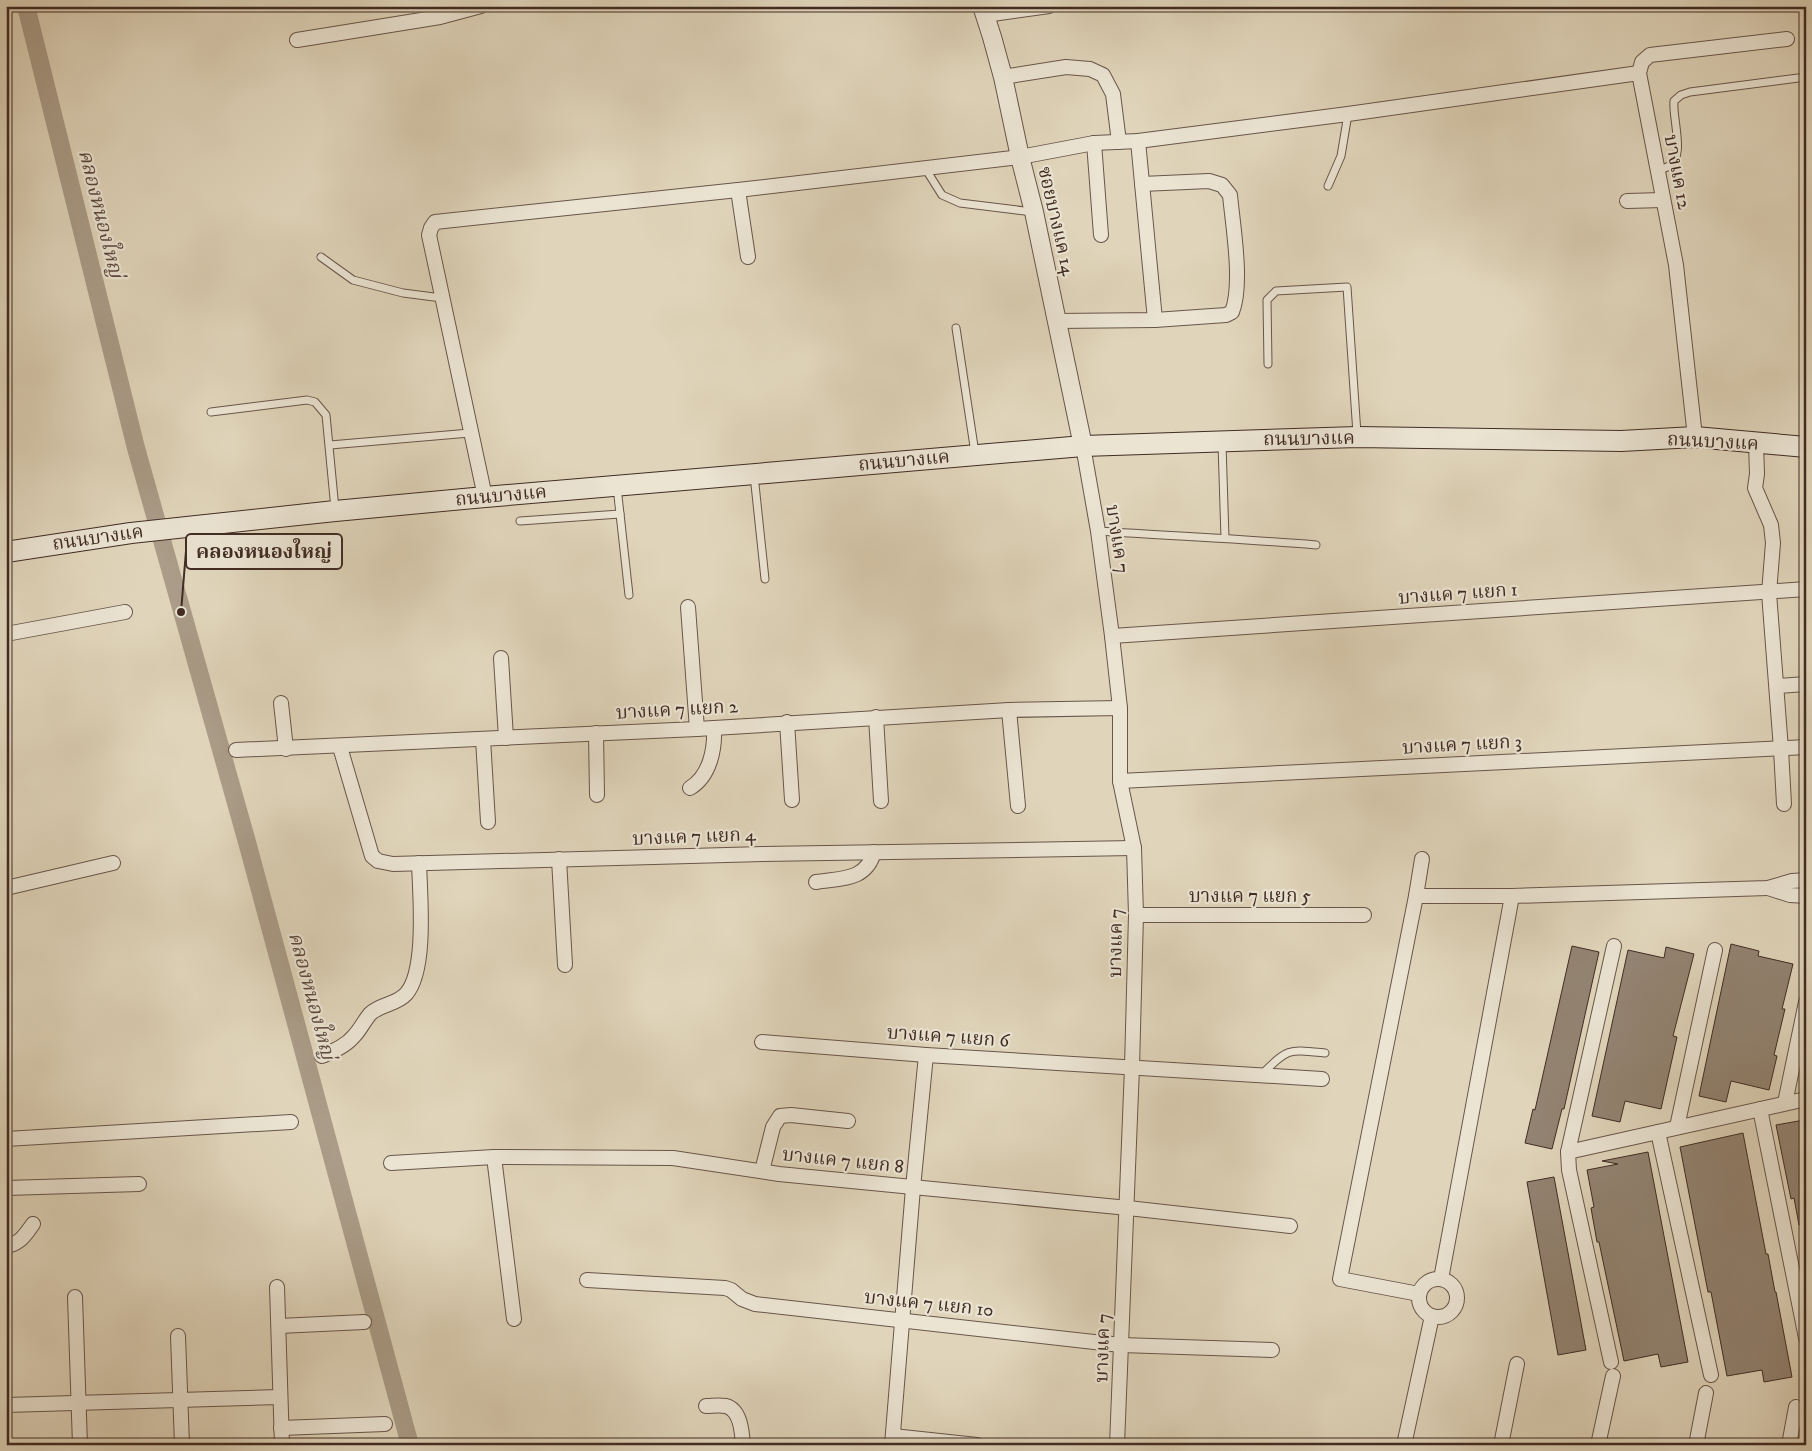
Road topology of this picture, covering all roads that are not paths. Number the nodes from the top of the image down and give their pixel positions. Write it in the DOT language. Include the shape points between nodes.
graph roads {
  1 [pos="481,6"];
  2 [pos="1049,6"];
  3 [pos="983,10"];
  4 [pos="1787,39"];
  5 [pos="297,40"];
  6 [pos="1639,72"];
  7 [pos="1003,76"];
  8 [pos="1806,77"];
  9 [pos="1348,114"];
  10 [pos="1138,141"];
  11 [pos="1094,142"];
  12 [pos="1119,142"];
  13 [pos="1020,157"];
  14 [pos="926,168"];
  15 [pos="1658,171"];
  16 [pos="1142,184"];
  17 [pos="1328,186"];
  18 [pos="738,190"];
  19 [pos="1627,200"];
  20 [pos="1663,200"];
  21 [pos="1034,212"];
  22 [pos="1101,235"];
  23 [pos="748,257"];
  24 [pos="320,258"];
  25 [pos="442,298"];
  26 [pos="1155,320"];
  27 [pos="1057,321"];
  28 [pos="956,328"];
  29 [pos="1268,364"];
  30 [pos="212,412"];
  31 [pos="470,433"];
  32 [pos="1357,437"];
  33 [pos="1695,437"];
  34 [pos="1222,441"];
  35 [pos="1756,443"];
  36 [pos="330,445"];
  37 [pos="1083,446"];
  38 [pos="1806,447"];
  39 [pos="975,455"];
  40 [pos="754,475"];
  41 [pos="617,486"];
  42 [pos="485,497"];
  43 [pos="336,511"];
  44 [pos="620,514"];
  45 [pos="520,521"];
  46 [pos="1098,531"];
  47 [pos="1225,538"];
  48 [pos="1316,545"];
  49 [pos="6,552"];
  50 [pos="765,579"];
  51 [pos="1806,589"];
  52 [pos="1769,593"];
  53 [pos="628,595"];
  54 [pos="688,607"];
  55 [pos="125,612"];
  56 [pos="6,634"];
  57 [pos="1112,636"];
  58 [pos="501,658"];
  59 [pos="1806,684"];
  60 [pos="1777,686"];
  61 [pos="281,703"];
  62 [pos="1120,708"];
  63 [pos="1009,710"];
  64 [pos="876,717"];
  65 [pos="786,722"];
  66 [pos="714,728"];
  67 [pos="696,729"];
  68 [pos="596,733"];
  69 [pos="506,738"];
  70 [pos="483,739"];
  71 [pos="340,746"];
  72 [pos="1806,747"];
  73 [pos="286,749"];
  74 [pos="1781,749"];
  75 [pos="236,750"];
  76 [pos="1120,781"];
  77 [pos="690,788"];
  78 [pos="597,796"];
  79 [pos="792,800"];
  80 [pos="881,802"];
  81 [pos="1784,804"];
  82 [pos="1018,806"];
  83 [pos="488,822"];
  84 [pos="1134,848"];
  85 [pos="874,852"];
  86 [pos="559,860"];
  87 [pos="1422,860"];
  88 [pos="419,863"];
  89 [pos="113,864"];
  90 [pos="1806,880"];
  91 [pos="816,882"];
  92 [pos="6,888"];
  93 [pos="1768,888"];
  94 [pos="1416,896"];
  95 [pos="1512,896"];
  96 [pos="1806,896"];
  97 [pos="1136,915"];
  98 [pos="1364,915"];
  99 [pos="1614,946"];
  100 [pos="1715,950"];
  101 [pos="565,965"];
  102 [pos="1806,1002"];
  103 [pos="762,1042"];
  104 [pos="1326,1053"];
  105 [pos="926,1055"];
  106 [pos="322,1056"];
  107 [pos="1132,1067"];
  108 [pos="1261,1075"];
  109 [pos="1322,1079"];
  110 [pos="1806,1099"];
  111 [pos="1785,1103"];
  112 [pos="1760,1109"];
  113 [pos="848,1121"];
  114 [pos="290,1122"];
  115 [pos="1677,1128"];
  116 [pos="1658,1132"];
  117 [pos="6,1139"];
  118 [pos="1568,1152"];
  119 [pos="494,1157"];
  120 [pos="391,1163"];
  121 [pos="762,1171"];
  122 [pos="139,1184"];
  123 [pos="6,1188"];
  124 [pos="913,1188"];
  125 [pos="1128,1208"];
  126 [pos="33,1224"];
  127 [pos="1290,1226"];
  128 [pos="6,1246"];
  129 [pos="1441,1279"];
  130 [pos="587,1280"];
  131 [pos="277,1287"];
  132 [pos="1419,1294"];
  133 [pos="75,1297"];
  134 [pos="1432,1316"];
  135 [pos="514,1319"];
  136 [pos="902,1320"];
  137 [pos="364,1322"];
  138 [pos="279,1326"];
  139 [pos="178,1336"];
  140 [pos="1806,1338"];
  141 [pos="1121,1345"];
  142 [pos="1272,1350"];
  143 [pos="1517,1364"];
  144 [pos="1711,1375"];
  145 [pos="1706,1393"];
  146 [pos="279,1396"];
  147 [pos="180,1399"];
  148 [pos="79,1402"];
  149 [pos="6,1405"];
  150 [pos="706,1406"];
  151 [pos="1796,1408"];
  152 [pos="385,1424"];
  153 [pos="281,1428"];
  154 [pos="892,1441"];
  155 [pos="80,1445"];
  156 [pos="182,1445"];
  157 [pos="282,1445"];
  158 [pos="743,1445"];
  159 [pos="977,1445"];
  160 [pos="1117,1445"];
  161 [pos="1404,1445"];
  162 [pos="1501,1445"];
  163 [pos="1598,1445"];
  164 [pos="1696,1445"];
  165 [pos="1789,1445"];
  1 -- 5 [label="street" via="440,17"];
  2 -- 3 [label="street"];
  3 -- 7 [label="street, ซอยบางแค 14"];
  4 -- 6 [label="street" via="1650,55 1642,62"];
  6 -- 9 [label="street"];
  6 -- 15 [label="street, บางแค 12"];
  7 -- 12 [label="street" via="1066,67 1090,69 1104,75 1113,94"];
  7 -- 13 [label="street, ซอยบางแค 14"];
  8 -- 15 [label="lane" via="1681,94 1674,101 1673,111 1677,158 1671,166"];
  9 -- 10 [label="street"];
  9 -- 17 [label="lane" via="1341,156"];
  10 -- 12 [label="street"];
  10 -- 16 [label="street"];
  11 -- 12 [label="street"];
  11 -- 13 [label="street"];
  11 -- 22 [label="street"];
  13 -- 14 [label="street"];
  13 -- 21 [label="street, ซอยบางแค 14"];
  14 -- 18 [label="street"];
  14 -- 21 [label="lane" via="942,195 960,203"];
  15 -- 20 [label="street, บางแค 12"];
  16 -- 26 [label="street"];
  16 -- 26 [label="street" via="1209,181 1222,185 1230,195 1236,271 1236,303 1232,312"];
  18 -- 23 [label="street"];
  18 -- 25 [label="street" via="435,222 429,235"];
  19 -- 20 [label="street"];
  20 -- 33 [label="street, บางแค 12" via="1676,265"];
  21 -- 27 [label="street, ซอยบางแค 14"];
  24 -- 25 [label="lane" via="353,280 403,293"];
  25 -- 31 [label="street"];
  26 -- 27 [label="street"];
  27 -- 37 [label="street, ซอยบางแค 14"];
  28 -- 39 [label="lane"];
  29 -- 32 [label="lane" via="1267,300 1276,292 1347,286"];
  30 -- 36 [label="lane" via="308,400 315,402 326,415"];
  31 -- 36 [label="lane"];
  31 -- 42 [label="street"];
  32 -- 33 [label="main road, ถนนบางแค" via="1621,441"];
  32 -- 34 [label="main road, ถนนบางแค"];
  33 -- 35 [label="main road, ถนนบางแค"];
  34 -- 37 [label="main road, ถนนบางแค"];
  34 -- 47 [label="lane"];
  35 -- 38 [label="main road, ถนนบางแค"];
  35 -- 52 [label="street" via="1755,488 1771,525 1773,543"];
  36 -- 43 [label="lane"];
  37 -- 39 [label="main road, ถนนบางแค"];
  37 -- 46 [label="street, บางแค 7"];
  39 -- 40 [label="main road, ถนนบางแค"];
  40 -- 41 [label="main road, ถนนบางแค"];
  40 -- 50 [label="lane"];
  41 -- 42 [label="main road, ถนนบางแค"];
  41 -- 44 [label="lane"];
  42 -- 43 [label="main road, ถนนบางแค"];
  43 -- 49 [label="main road, ถนนบางแค" via="131,533"];
  44 -- 45 [label="lane"];
  44 -- 53 [label="lane"];
  46 -- 47 [label="lane"];
  46 -- 57 [label="street, บางแค 7"];
  47 -- 48 [label="lane"];
  51 -- 52 [label="street, บางแค 7 แยก 1"];
  52 -- 57 [label="street, บางแค 7 แยก 1"];
  52 -- 60 [label="street"];
  54 -- 67 [label="street"];
  55 -- 56 [label="street"];
  57 -- 62 [label="street, บางแค 7"];
  58 -- 69 [label="street"];
  59 -- 60 [label="street"];
  60 -- 74 [label="street"];
  61 -- 73 [label="street"];
  62 -- 63 [label="street, บางแค 7 แยก 2"];
  62 -- 76 [label="street, บางแค 7"];
  63 -- 64 [label="street, บางแค 7 แยก 2"];
  63 -- 82 [label="street"];
  64 -- 65 [label="street, บางแค 7 แยก 2"];
  64 -- 80 [label="street"];
  65 -- 66 [label="street, บางแค 7 แยก 2"];
  65 -- 79 [label="street"];
  66 -- 67 [label="street, บางแค 7 แยก 2"];
  66 -- 77 [label="street" via="709,764"];
  67 -- 68 [label="street, บางแค 7 แยก 2"];
  68 -- 69 [label="street, บางแค 7 แยก 2"];
  68 -- 78 [label="street"];
  69 -- 70 [label="street, บางแค 7 แยก 2"];
  70 -- 71 [label="street, บางแค 7 แยก 2"];
  70 -- 83 [label="street"];
  71 -- 73 [label="street, บางแค 7 แยก 2"];
  71 -- 88 [label="street, บางแค 7 แยก 4" via="372,856 387,863"];
  72 -- 74 [label="street, บางแค 7 แยก 3"];
  73 -- 75 [label="street, บางแค 7 แยก 2"];
  74 -- 76 [label="street, บางแค 7 แยก 3"];
  74 -- 81 [label="street"];
  76 -- 84 [label="street, บางแค 7"];
  84 -- 85 [label="street, บางแค 7 แยก 4"];
  84 -- 97 [label="street, บางแค 7"];
  85 -- 86 [label="street, บางแค 7 แยก 4"];
  85 -- 91 [label="street" via="871,863 859,874"];
  86 -- 88 [label="street, บางแค 7 แยก 4"];
  86 -- 101 [label="street"];
  87 -- 94 [label="street"];
  88 -- 106 [label="street" via="420,944 412,987 399,1001 370,1013 349,1042"];
  89 -- 92 [label="street"];
  90 -- 93 [label="street"];
  93 -- 95 [label="street"];
  93 -- 96 [label="street"];
  94 -- 95 [label="street"];
  94 -- 132 [label="street" via="1340,1279"];
  95 -- 129 [label="street"];
  97 -- 98 [label="street, บางแค 7 แยก 5"];
  97 -- 107 [label="street, บางแค 7"];
  99 -- 118 [label="street"];
  100 -- 115 [label="street"];
  102 -- 111 [label="street"];
  103 -- 105 [label="street, บางแค 7 แยก 6"];
  104 -- 108 [label="lane" via="1286,1052"];
  105 -- 107 [label="street, บางแค 7 แยก 6"];
  105 -- 124 [label="street"];
  107 -- 108 [label="street, บางแค 7 แยก 6"];
  107 -- 125 [label="street, บางแค 7"];
  108 -- 109 [label="street, บางแค 7 แยก 6"];
  110 -- 111 [label="street"];
  111 -- 112 [label="street"];
  112 -- 115 [label="street"];
  112 -- 140 [label="street"];
  113 -- 121 [label="street" via="780,1116 773,1128"];
  114 -- 117 [label="street"];
  115 -- 116 [label="street"];
  116 -- 118 [label="street"];
  116 -- 144 [label="street"];
  118 -- 163 [label="street" via="1569,1170 1612,1369"];
  119 -- 120 [label="street, บางแค 7 แยก 8"];
  119 -- 121 [label="street, บางแค 7 แยก 8" via="673,1158"];
  119 -- 135 [label="street"];
  121 -- 124 [label="street, บางแค 7 แยก 8"];
  122 -- 123 [label="street"];
  124 -- 125 [label="street, บางแค 7 แยก 8"];
  124 -- 136 [label="street"];
  125 -- 127 [label="street, บางแค 7 แยก 8"];
  125 -- 141 [label="street, บางแค 7"];
  126 -- 128 [label="street" via="24,1238"];
  129 -- 132 [label="street" via="1424,1284"];
  129 -- 134 [label="street" via="1452,1285 1456,1302 1450,1312"];
  130 -- 136 [label="street, บางแค 7 แยก 10" via="710,1286 731,1290 755,1304"];
  131 -- 138 [label="street"];
  132 -- 134 [label="street" via="1420,1306"];
  133 -- 148 [label="street"];
  134 -- 161 [label="street"];
  136 -- 141 [label="street, บางแค 7 แยก 10"];
  136 -- 154 [label="street"];
  137 -- 138 [label="street"];
  138 -- 146 [label="street"];
  139 -- 147 [label="street"];
  141 -- 142 [label="street, บางแค 7 แยก 10"];
  141 -- 160 [label="street, บางแค 7"];
  143 -- 162 [label="street"];
  145 -- 164 [label="street"];
  146 -- 147 [label="street"];
  146 -- 153 [label="street"];
  147 -- 148 [label="street"];
  147 -- 156 [label="street"];
  148 -- 149 [label="street"];
  148 -- 155 [label="street"];
  150 -- 158 [label="street" via="731,1408 741,1428"];
  151 -- 165 [label="street"];
  152 -- 153 [label="street"];
  153 -- 157 [label="street"];
  154 -- 159 [label="street"];
}
